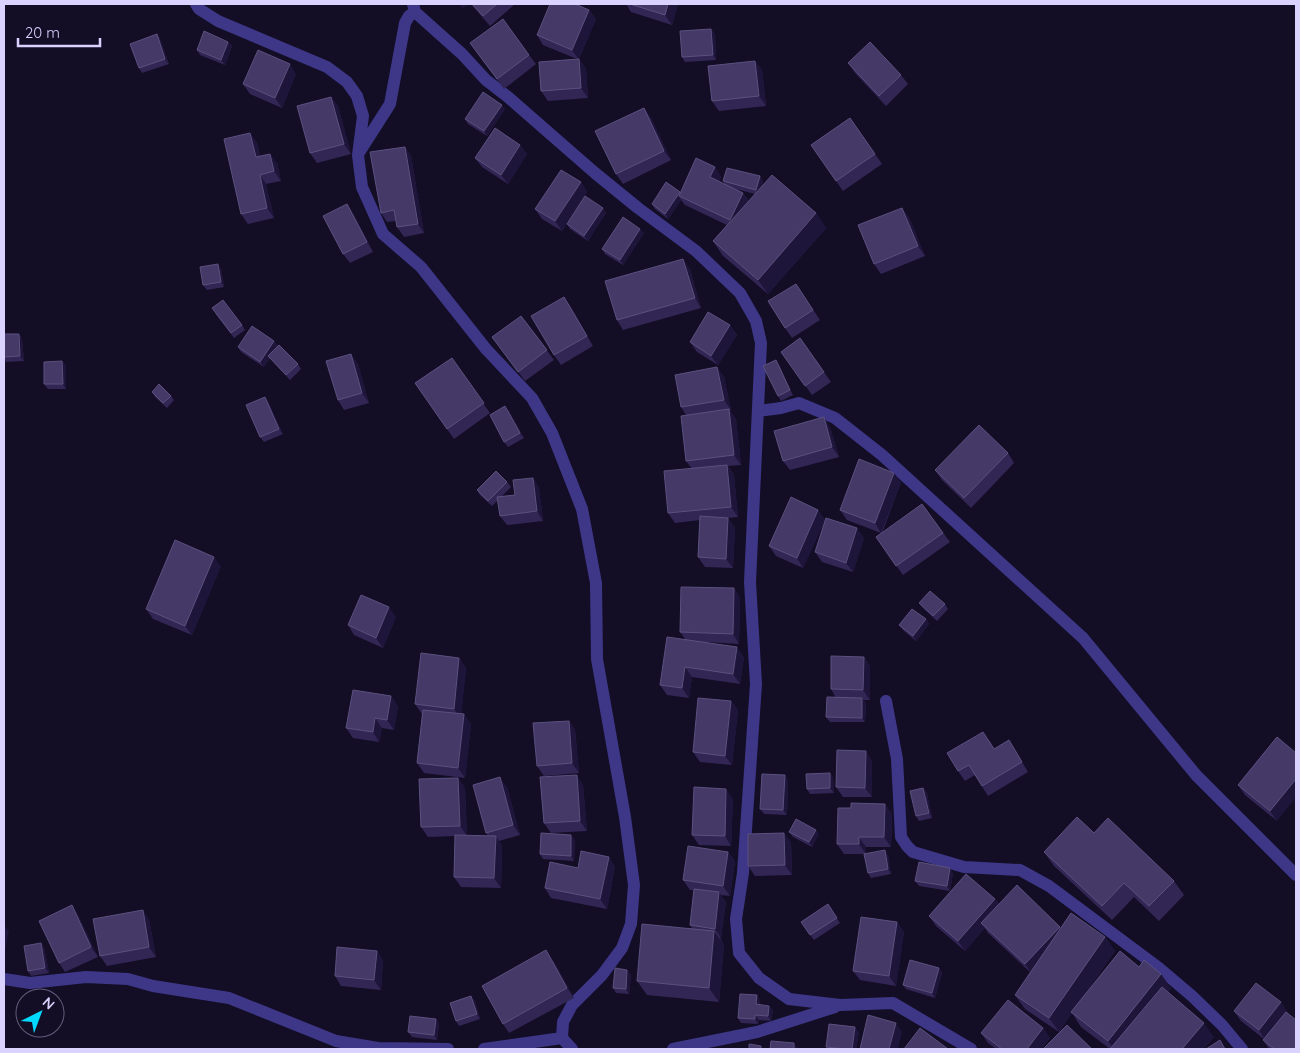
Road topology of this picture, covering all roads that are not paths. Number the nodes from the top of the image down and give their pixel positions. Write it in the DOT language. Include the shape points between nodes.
graph roads {
  1 [pos="196,4"];
  2 [pos="414,8"];
  3 [pos="358,156"];
  4 [pos="758,410"];
  5 [pos="886,702"];
  6 [pos="1296,874"];
  7 [pos="4,979"];
  8 [pos="840,1005"];
  9 [pos="562,1038"];
  10 [pos="448,1049"];
  11 [pos="484,1049"];
  12 [pos="572,1049"];
  13 [pos="673,1049"];
  14 [pos="971,1049"];
  15 [pos="1242,1049"];
  1 -- 3 [label="street" via="218,21 326,67 347,82 357,96 363,116"];
  2 -- 3 [label="street" via="405,23 390,104"];
  2 -- 4 [label="street" via="486,80 624,196 696,251 740,293 756,321 762,343"];
  3 -- 9 [label="street" via="362,187 383,234 421,267 486,349 532,398 552,433 582,509 596,583 597,659 634,885 631,924 622,948 602,975 572,1005 563,1022"];
  4 -- 6 [label="street" via="799,403 835,418 882,455 1083,638 1196,775"];
  4 -- 8 [label="street" via="750,582 756,684 743,873 736,919 739,953 759,978 789,999"];
  5 -- 15 [label="street" via="898,759 902,837 913,852 964,867 1020,870 1049,886 1159,968 1222,1025"];
  7 -- 10 [label="street" via="30,983 78,977 128,979 229,998 336,1040 378,1048"];
  8 -- 13 [label="street" via="757,1032"];
  8 -- 14 [label="street" via="893,1004"];
  9 -- 11 [label="street"];
  9 -- 12 [label="street"];
}
